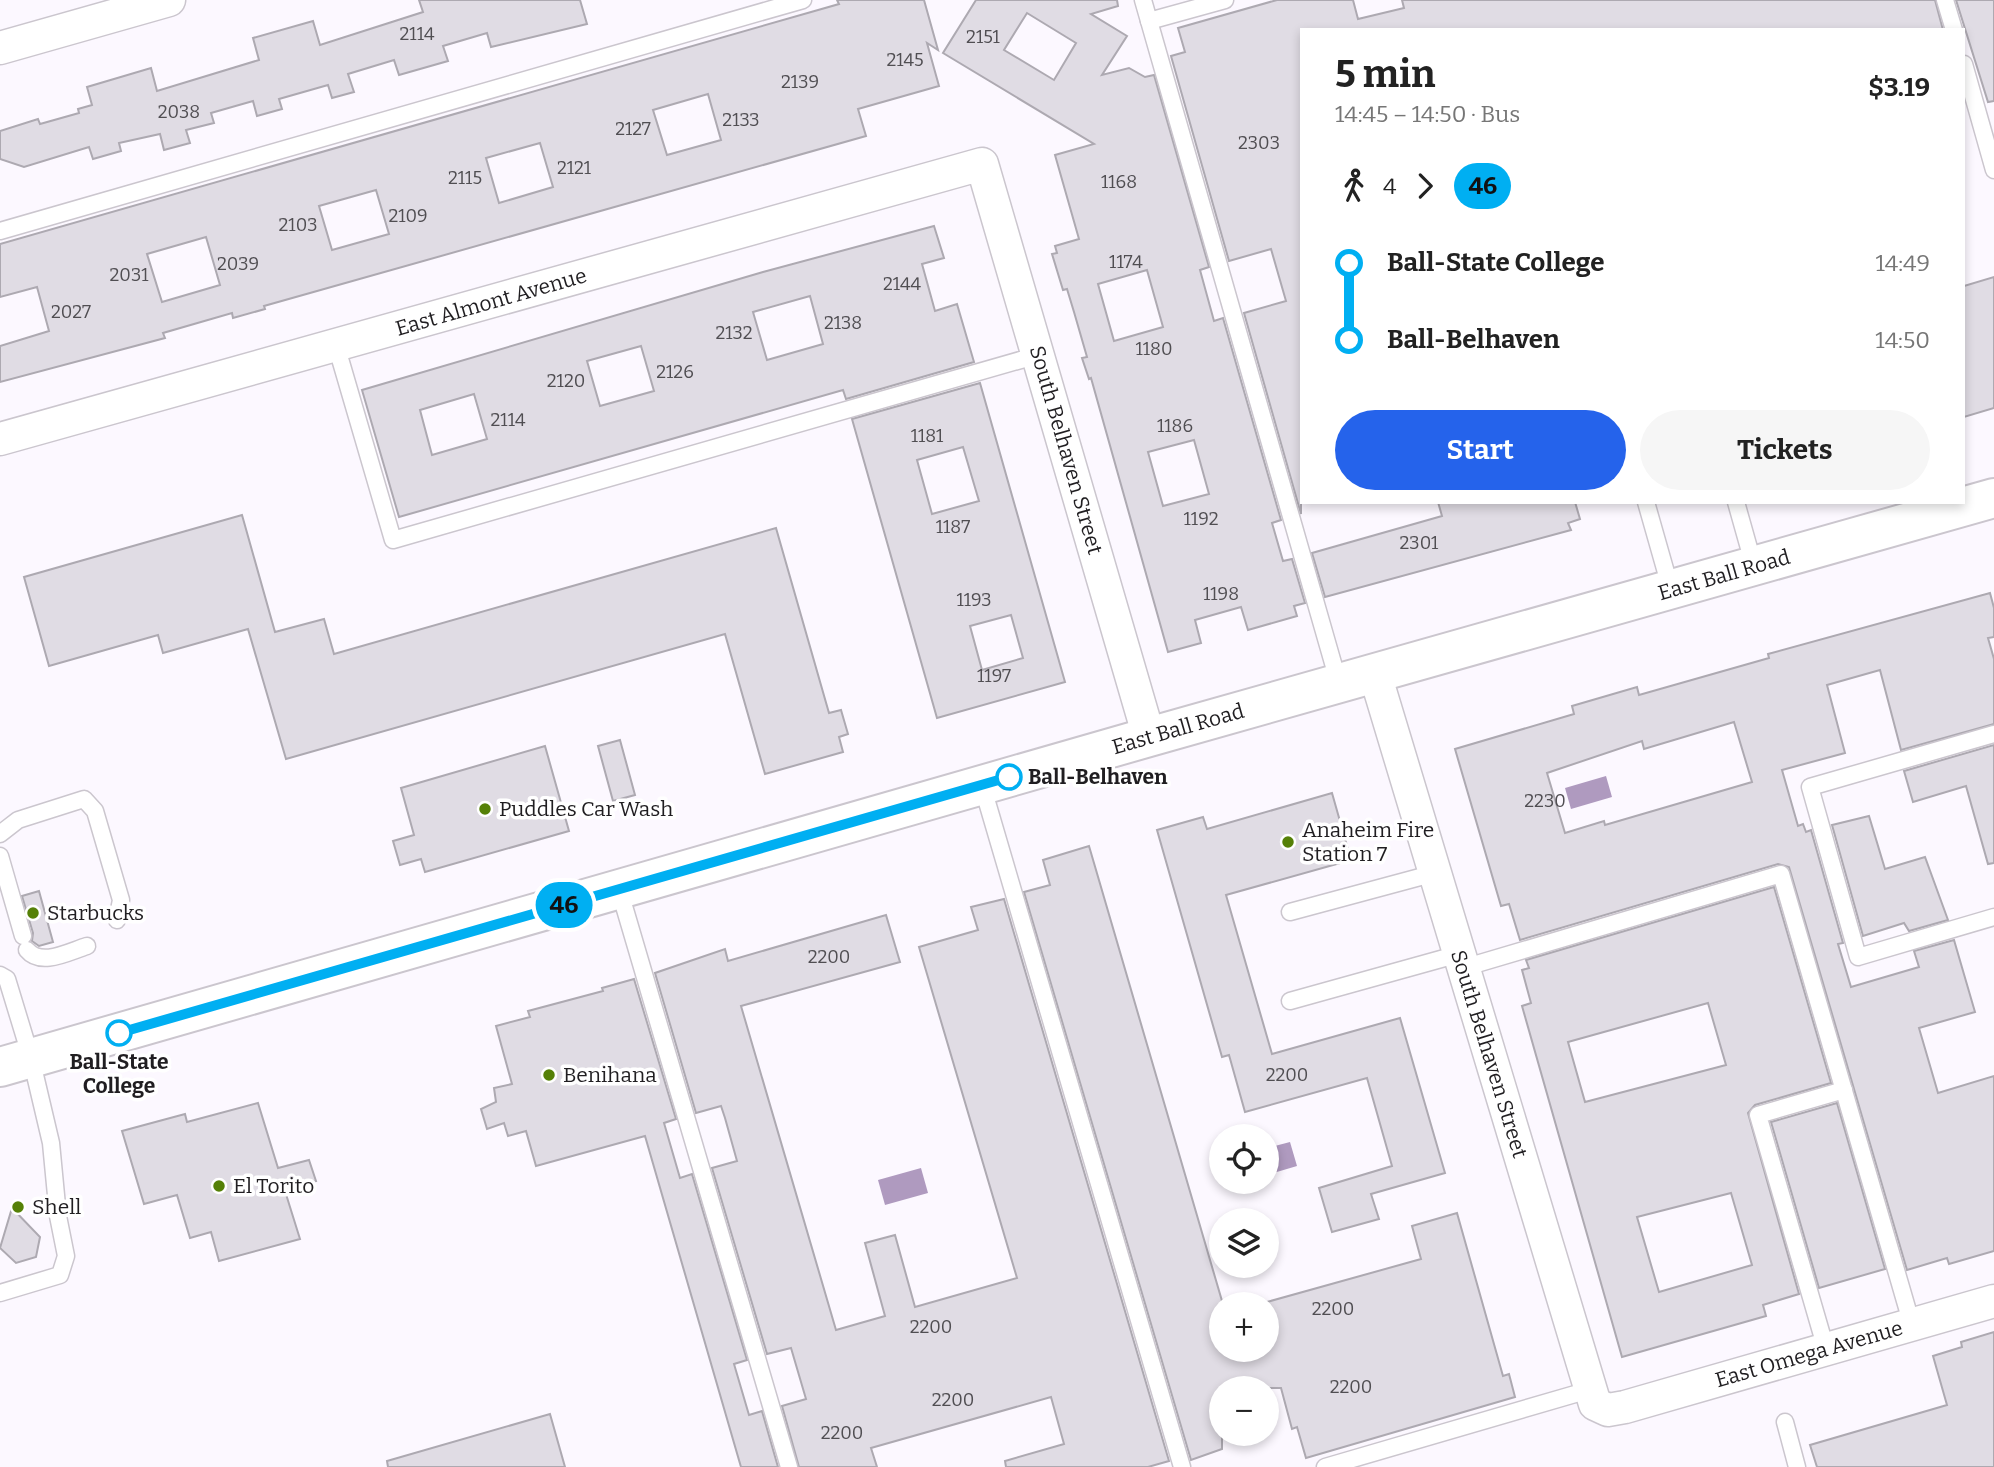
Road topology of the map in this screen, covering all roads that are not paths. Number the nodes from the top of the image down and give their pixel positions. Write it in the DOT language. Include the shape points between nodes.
graph roads {
  1 [pos="169,0"];
  2 [pos="803,0"];
  3 [pos="1143,0"];
  4 [pos="1225,0"];
  5 [pos="1945,0"];
  6 [pos="1149,21"];
  7 [pos="1953,28"];
  8 [pos="0,48"];
  9 [pos="1965,68"];
  10 [pos="982,164"];
  11 [pos="1994,170"];
  12 [pos="0,231"];
  13 [pos="336,345"];
  14 [pos="1038,355"];
  15 [pos="0,439"];
  16 [pos="1994,498"];
  17 [pos="1647,504"];
  18 [pos="1737,504"];
  19 [pos="1754,566"];
  20 [pos="1671,590"];
  21 [pos="1375,674"];
  22 [pos="1339,685"];
  23 [pos="1994,734"];
  24 [pos="1149,737"];
  25 [pos="982,785"];
  26 [pos="0,834"];
  27 [pos="0,856"];
  28 [pos="1435,873"];
  29 [pos="619,889"];
  30 [pos="1290,912"];
  31 [pos="1994,917"];
  32 [pos="117,920"];
  33 [pos="87,946"];
  34 [pos="1461,961"];
  35 [pos="0,975"];
  36 [pos="1290,1000"];
  37 [pos="15,1063"];
  38 [pos="1844,1090"];
  39 [pos="0,1293"];
  40 [pos="1994,1301"];
  41 [pos="1912,1325"];
  42 [pos="1826,1349"];
  43 [pos="1589,1390"];
  44 [pos="1785,1422"];
  45 [pos="789,1467"];
  46 [pos="1182,1467"];
  47 [pos="1325,1467"];
  48 [pos="1797,1467"];
  1 -- 8 [label="street"];
  2 -- 12 [label="lane"];
  3 -- 6 [label="lane"];
  4 -- 6 [label="lane"];
  5 -- 7 [label="lane"];
  6 -- 22 [label="lane"];
  9 -- 11 [label="lane"];
  10 -- 13 [label="street, East Almont Avenue"];
  10 -- 14 [label="street, South Belhaven Street"];
  13 -- 14 [label="lane" via="393,540"];
  13 -- 15 [label="street, East Almont Avenue"];
  14 -- 24 [label="street, South Belhaven Street"];
  16 -- 19 [label="main road, East Ball Road"];
  17 -- 20 [label="lane"];
  18 -- 19 [label="lane"];
  19 -- 20 [label="main road, East Ball Road"];
  20 -- 21 [label="main road, East Ball Road"];
  21 -- 22 [label="main road, East Ball Road"];
  21 -- 28 [label="street, South Belhaven Street"];
  22 -- 24 [label="main road, East Ball Road"];
  23 -- 31 [label="lane" via="1810,787 1858,957"];
  24 -- 25 [label="main road, East Ball Road"];
  25 -- 29 [label="main road, East Ball Road"];
  25 -- 46 [label="lane"];
  26 -- 32 [label="lane" via="18,820 84,799 95,811 121,900"];
  27 -- 33 [label="lane" via="32,956 45,959"];
  28 -- 30 [label="lane"];
  28 -- 34 [label="street, South Belhaven Street"];
  29 -- 37 [label="main road, East Ball Road"];
  29 -- 45 [label="lane"];
  34 -- 36 [label="lane"];
  34 -- 38 [label="lane" via="1781,874"];
  34 -- 43 [label="street, South Belhaven Street"];
  35 -- 37 [label="lane" via="7,979"];
  37 -- 39 [label="lane" via="51,1143 66,1256 60,1275"];
  38 -- 41 [label="lane"];
  38 -- 42 [label="lane" via="1758,1115"];
  40 -- 41 [label="street, East Omega Avenue"];
  41 -- 42 [label="street, East Omega Avenue"];
  42 -- 43 [label="street, East Omega Avenue" via="1608,1410 1595,1404"];
  43 -- 47 [label="lane"];
  44 -- 48 [label="lane"];
}
